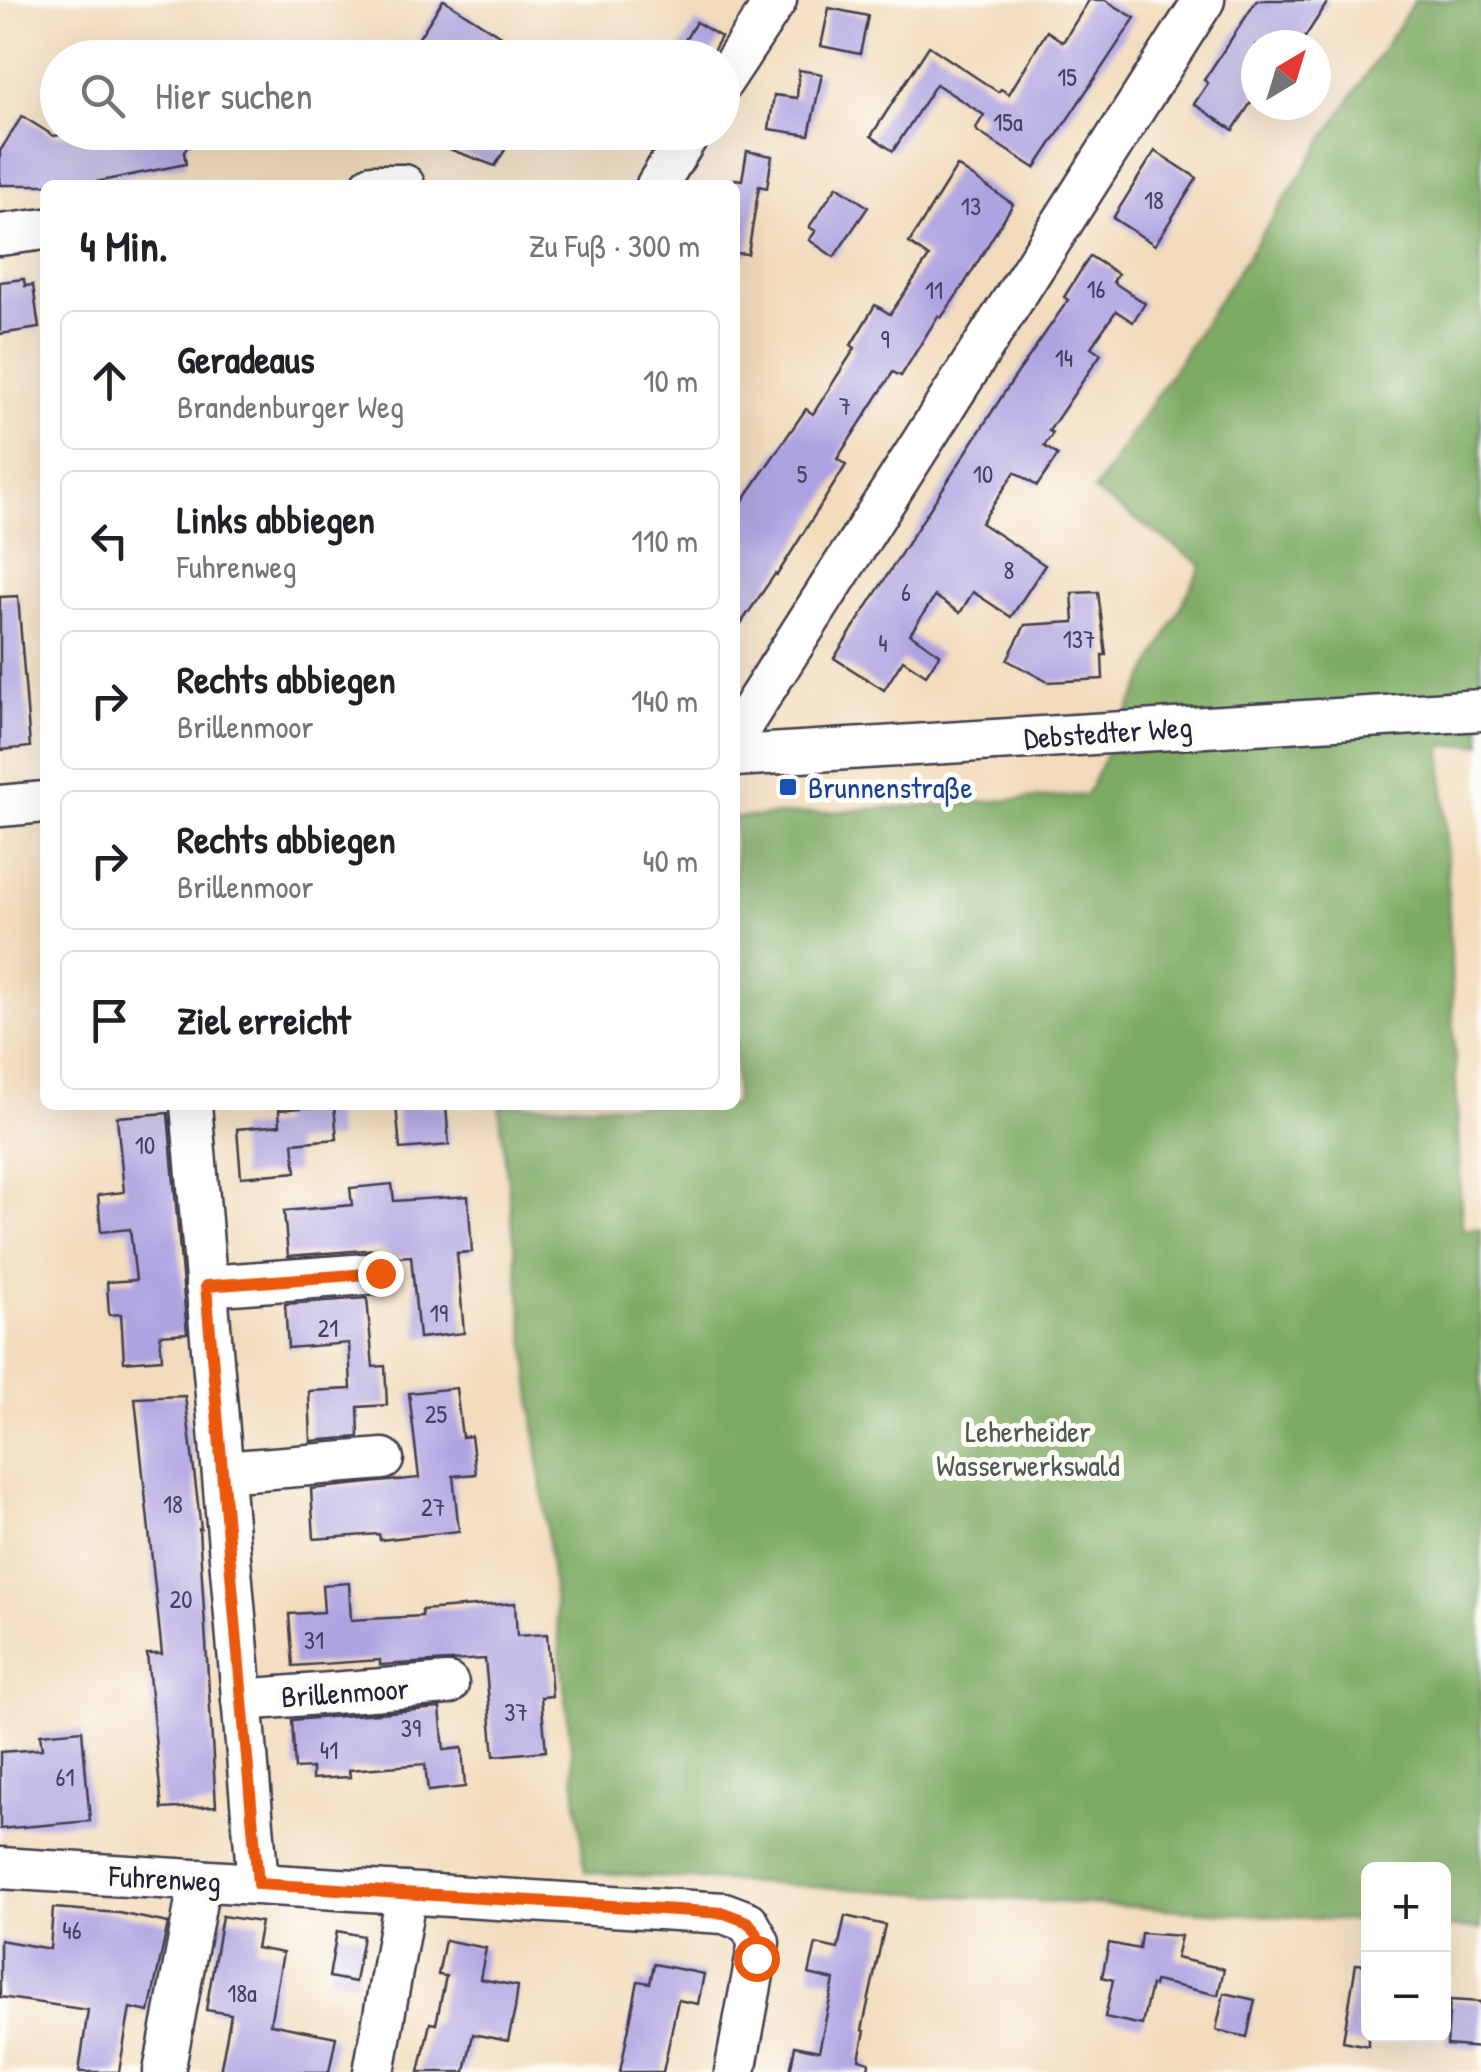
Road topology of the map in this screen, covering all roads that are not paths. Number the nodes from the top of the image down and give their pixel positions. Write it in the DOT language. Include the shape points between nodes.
graph roads {
  1 [pos="776,0"];
  2 [pos="1204,0"];
  3 [pos="740,55"];
  4 [pos="679,150"];
  5 [pos="660,180"];
  6 [pos="40,230"];
  7 [pos="0,236"];
  8 [pos="1481,710"];
  9 [pos="740,728"];
  10 [pos="740,756"];
  11 [pos="40,802"];
  12 [pos="0,806"];
  13 [pos="191,1110"];
  14 [pos="380,1273"];
  15 [pos="206,1286"];
  16 [pos="384,1459"];
  17 [pos="222,1472"];
  18 [pos="448,1684"];
  19 [pos="242,1700"];
  20 [pos="0,1868"];
  21 [pos="200,1880"];
  22 [pos="258,1884"];
  23 [pos="406,1893"];
  24 [pos="164,2072"];
  25 [pos="374,2072"];
  26 [pos="734,2072"];
  1 -- 3 [label="street"];
  2 -- 9 [label="street"];
  4 -- 5 [label="street"];
  6 -- 7 [label="street"];
  8 -- 10 [label="street, Debstedter Weg"];
  11 -- 12 [label="street"];
  13 -- 15 [label="street, Brillenmoor"];
  14 -- 15 [label="street"];
  15 -- 17 [label="street, Brillenmoor"];
  16 -- 17 [label="street"];
  17 -- 19 [label="street, Brillenmoor"];
  18 -- 19 [label="street, Brillenmoor"];
  19 -- 22 [label="street, Brillenmoor"];
  20 -- 21 [label="street, Fuhrenweg"];
  21 -- 22 [label="street, Fuhrenweg"];
  21 -- 24 [label="street"];
  22 -- 23 [label="street, Fuhrenweg"];
  23 -- 25 [label="street"];
  23 -- 26 [label="street, Fuhrenweg" via="707,1911 748,1922 759,1942"];
}
